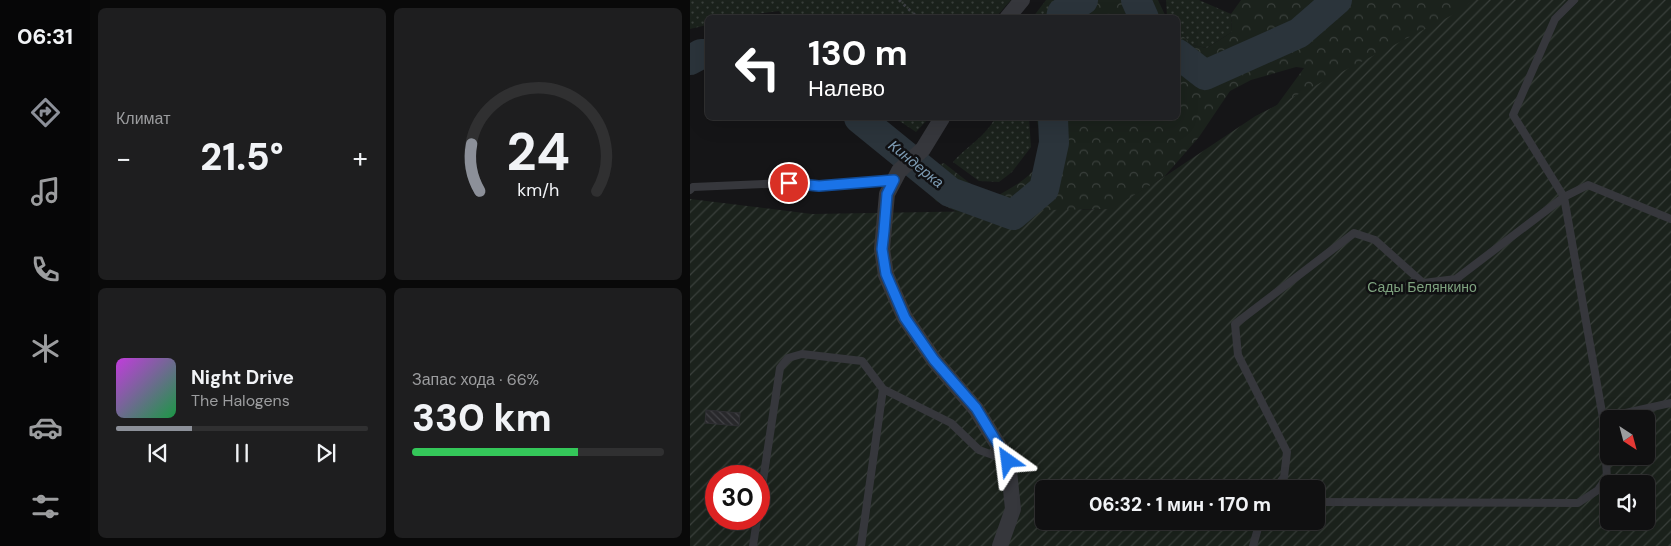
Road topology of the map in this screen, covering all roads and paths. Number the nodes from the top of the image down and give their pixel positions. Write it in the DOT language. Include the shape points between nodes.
graph roads {
  1 [pos="899,0"];
  2 [pos="1022,0"];
  3 [pos="1574,0"];
  4 [pos="915,15"];
  5 [pos="1010,15"];
  6 [pos="941,120"];
  7 [pos="897,176"];
  8 [pos="690,190"];
  9 [pos="1564,197"];
  10 [pos="1671,219"];
  11 [pos="883,389"];
  12 [pos="1671,403"];
  13 [pos="1602,410"];
  14 [pos="1639,410"];
  15 [pos="1008,461"];
  16 [pos="765,465"];
  17 [pos="1606,465"];
  18 [pos="1282,480"];
  19 [pos="1325,502"];
  20 [pos="755,530"];
  21 [pos="1257,530"];
  22 [pos="753,546"];
  23 [pos="861,546"];
  24 [pos="1000,546"];
  25 [pos="1253,546"];
  1 -- 4 [label="path"];
  2 -- 5 [label="street"];
  3 -- 9 [label="lane" via="1555,19 1513,115"];
  6 -- 7 [label="street" via="923,148"];
  7 -- 8 [label="lane" via="819,186 789,183 693,187"];
  7 -- 15 [label="street" via="887,194 882,249 886,274 905,318 934,360 976,408"];
  9 -- 10 [label="lane" via="1588,185"];
  9 -- 13 [label="lane"];
  9 -- 18 [label="lane" via="1456,279 1423,283 1375,240 1354,233 1235,324 1238,354 1287,452"];
  11 -- 15 [label="lane" via="951,423 979,450"];
  11 -- 16 [label="lane" via="862,360 802,354 788,358 780,368"];
  11 -- 23 [label="lane"];
  12 -- 14 [label="lane"];
  15 -- 24 [label="street" via="1013,509"];
  17 -- 19 [label="lane" via="1607,477 1598,490 1578,503"];
  20 -- 22 [label="lane"];
  21 -- 25 [label="lane"];
}
